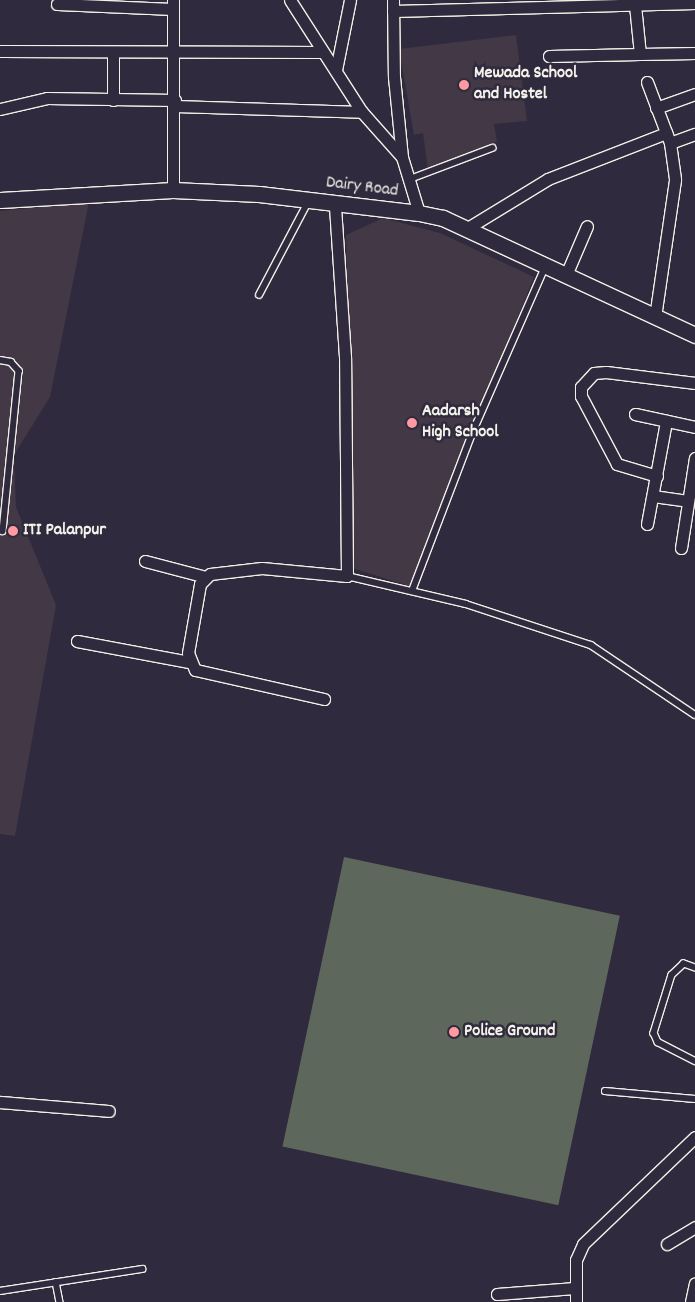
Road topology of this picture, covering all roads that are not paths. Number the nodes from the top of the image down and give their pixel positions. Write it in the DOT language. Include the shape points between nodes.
graph roads {
  1 [pos="290,0"];
  2 [pos="350,0"];
  3 [pos="665,2"];
  4 [pos="617,3"];
  5 [pos="695,3"];
  6 [pos="57,4"];
  7 [pos="174,4"];
  8 [pos="466,4"];
  9 [pos="393,5"];
  10 [pos="635,5"];
  11 [pos="0,51"];
  12 [pos="114,52"];
  13 [pos="322,52"];
  14 [pos="174,53"];
  15 [pos="695,53"];
  16 [pos="640,54"];
  17 [pos="549,56"];
  18 [pos="336,70"];
  19 [pos="647,82"];
  20 [pos="695,94"];
  21 [pos="113,100"];
  22 [pos="175,103"];
  23 [pos="656,108"];
  24 [pos="0,109"];
  25 [pos="362,112"];
  26 [pos="695,134"];
  27 [pos="668,138"];
  28 [pos="492,148"];
  29 [pos="402,157"];
  30 [pos="410,179"];
  31 [pos="173,190"];
  32 [pos="0,200"];
  33 [pos="308,200"];
  34 [pos="335,205"];
  35 [pos="418,213"];
  36 [pos="587,226"];
  37 [pos="466,229"];
  38 [pos="546,266"];
  39 [pos="566,275"];
  40 [pos="259,295"];
  41 [pos="655,317"];
  42 [pos="695,335"];
  43 [pos="0,360"];
  44 [pos="695,383"];
  45 [pos="635,414"];
  46 [pos="666,421"];
  47 [pos="695,427"];
  48 [pos="695,458"];
  49 [pos="694,474"];
  50 [pos="657,476"];
  51 [pos="653,496"];
  52 [pos="688,501"];
  53 [pos="647,524"];
  54 [pos="3,532"];
  55 [pos="681,548"];
  56 [pos="145,561"];
  57 [pos="347,576"];
  58 [pos="206,577"];
  59 [pos="412,591"];
  60 [pos="77,641"];
  61 [pos="189,662"];
  62 [pos="324,699"];
  63 [pos="695,715"];
  64 [pos="695,968"];
  65 [pos="695,1061"];
  66 [pos="605,1091"];
  67 [pos="695,1099"];
  68 [pos="0,1102"];
  69 [pos="109,1111"];
  70 [pos="695,1137"];
  71 [pos="695,1227"];
  72 [pos="667,1244"];
  73 [pos="142,1269"];
  74 [pos="56,1282"];
  75 [pos="695,1283"];
  76 [pos="575,1288"];
  77 [pos="0,1291"];
  78 [pos="497,1294"];
  79 [pos="60,1302"];
  80 [pos="576,1302"];
  81 [pos="691,1302"];
  1 -- 13 [label="street"];
  2 -- 18 [label="street"];
  3 -- 5 [label="street"];
  3 -- 10 [label="street"];
  4 -- 8 [label="street"];
  4 -- 10 [label="street"];
  6 -- 7 [label="street"];
  7 -- 14 [label="street"];
  8 -- 9 [label="street"];
  9 -- 29 [label="street"];
  10 -- 16 [label="street"];
  11 -- 12 [label="street"];
  12 -- 14 [label="street"];
  12 -- 21 [label="street"];
  13 -- 14 [label="street"];
  13 -- 18 [label="street"];
  14 -- 22 [label="street"];
  15 -- 16 [label="street"];
  16 -- 17 [label="street"];
  18 -- 25 [label="street"];
  19 -- 23 [label="street"];
  20 -- 23 [label="street"];
  21 -- 22 [label="street"];
  21 -- 24 [label="street" via="47,98"];
  22 -- 25 [label="street"];
  22 -- 31 [label="street"];
  23 -- 27 [label="street"];
  25 -- 29 [label="street"];
  26 -- 27 [label="street"];
  27 -- 37 [label="street" via="548,179"];
  27 -- 41 [label="street" via="675,180"];
  28 -- 30 [label="lane"];
  29 -- 30 [label="street"];
  30 -- 35 [label="street"];
  31 -- 32 [label="street, Dairy Road"];
  31 -- 33 [label="street, Dairy Road"];
  33 -- 34 [label="street, Dairy Road"];
  33 -- 40 [label="lane"];
  34 -- 35 [label="street, Dairy Road"];
  34 -- 57 [label="street" via="345,357"];
  35 -- 37 [label="street, Dairy Road"];
  36 -- 39 [label="street"];
  37 -- 38 [label="street, Dairy Road"];
  38 -- 39 [label="street, Dairy Road"];
  38 -- 59 [label="lane" via="474,429"];
  39 -- 41 [label="street, Dairy Road"];
  41 -- 42 [label="street, Dairy Road"];
  43 -- 54 [label="lane" via="11,362 19,371"];
  44 -- 50 [label="street" via="606,372 594,373 581,387 581,396 617,464"];
  45 -- 46 [label="street"];
  46 -- 47 [label="street"];
  46 -- 50 [label="street"];
  48 -- 49 [label="street"];
  49 -- 52 [label="street"];
  50 -- 51 [label="street"];
  51 -- 52 [label="street"];
  51 -- 53 [label="street"];
  52 -- 55 [label="street"];
  56 -- 58 [label="street"];
  57 -- 58 [label="street" via="262,568"];
  57 -- 59 [label="lane"];
  58 -- 61 [label="street" via="198,594"];
  59 -- 63 [label="lane" via="591,645"];
  60 -- 61 [label="street"];
  61 -- 62 [label="street" via="195,670"];
  64 -- 65 [label="lane" via="684,964 672,975 654,1033 658,1042"];
  66 -- 67 [label="lane"];
  68 -- 69 [label="street"];
  70 -- 76 [label="street" via="583,1244 576,1260"];
  71 -- 72 [label="street"];
  73 -- 74 [label="lane"];
  74 -- 77 [label="lane"];
  74 -- 79 [label="lane"];
  75 -- 81 [label="street"];
  76 -- 78 [label="street"];
  76 -- 80 [label="street"];
}
